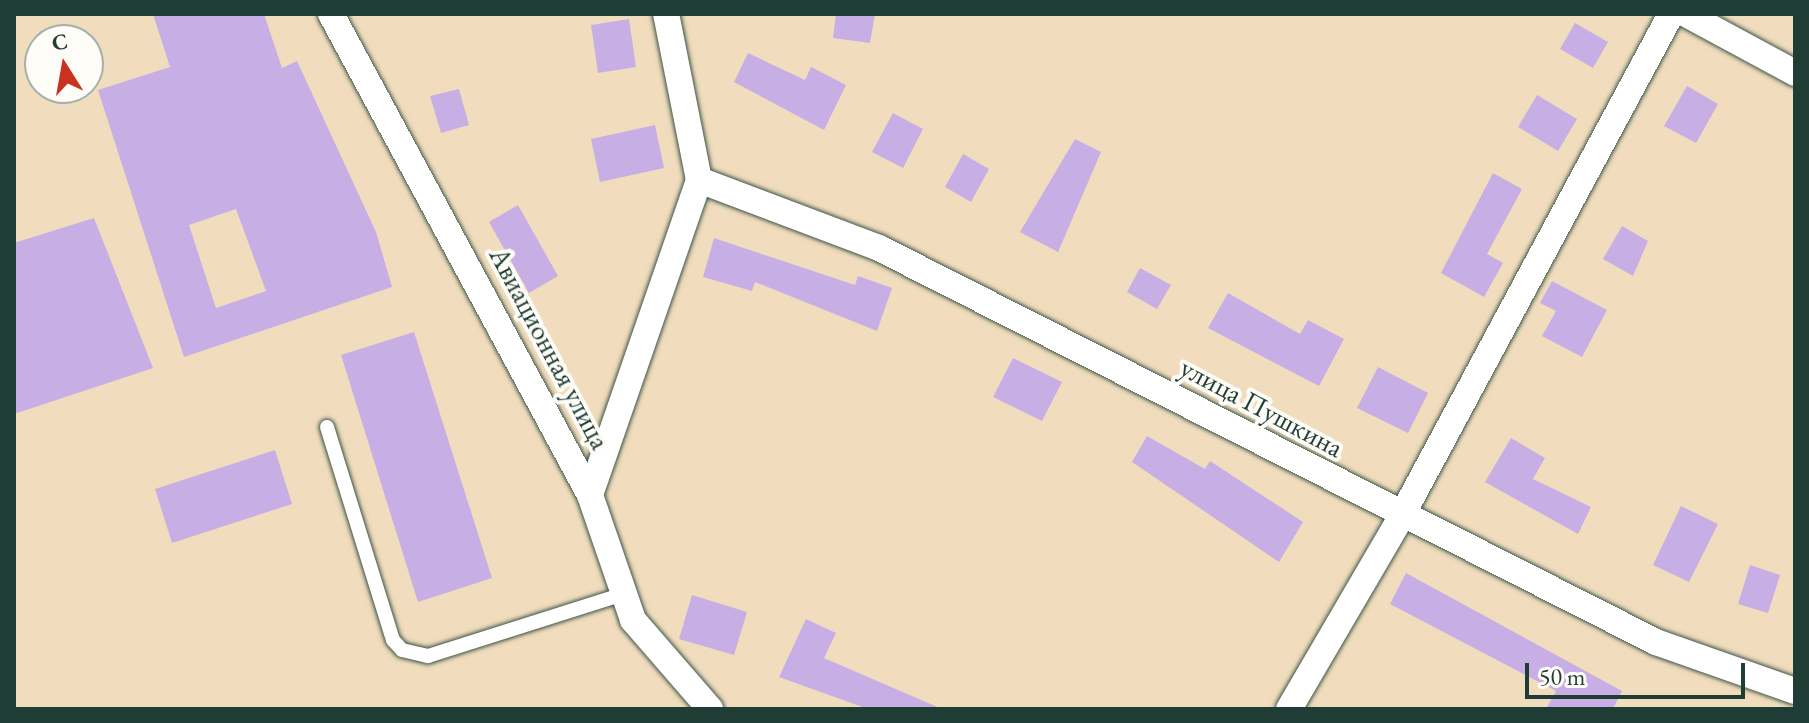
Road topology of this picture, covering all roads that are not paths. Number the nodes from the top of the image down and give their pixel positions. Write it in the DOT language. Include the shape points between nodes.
graph roads {
  1 [pos="331,14"];
  2 [pos="666,14"];
  3 [pos="1671,14"];
  4 [pos="1686,14"];
  5 [pos="1795,73"];
  6 [pos="699,180"];
  7 [pos="327,427"];
  8 [pos="590,495"];
  9 [pos="1401,517"];
  10 [pos="624,594"];
  11 [pos="1795,691"];
  12 [pos="710,709"];
  13 [pos="1289,709"];
  1 -- 8 [label="street, Авиационная улица"];
  2 -- 6 [label="street"];
  3 -- 9 [label="street"];
  4 -- 5 [label="street"];
  6 -- 8 [label="street"];
  6 -- 9 [label="street, улица Пушкина" via="892,254"];
  7 -- 10 [label="lane" via="402,650 428,656"];
  8 -- 10 [label="street, Авиационная улица"];
  9 -- 11 [label="street, улица Пушкина" via="1656,642"];
  9 -- 13 [label="street"];
  10 -- 12 [label="street, Авиационная улица" via="633,620"];
}
